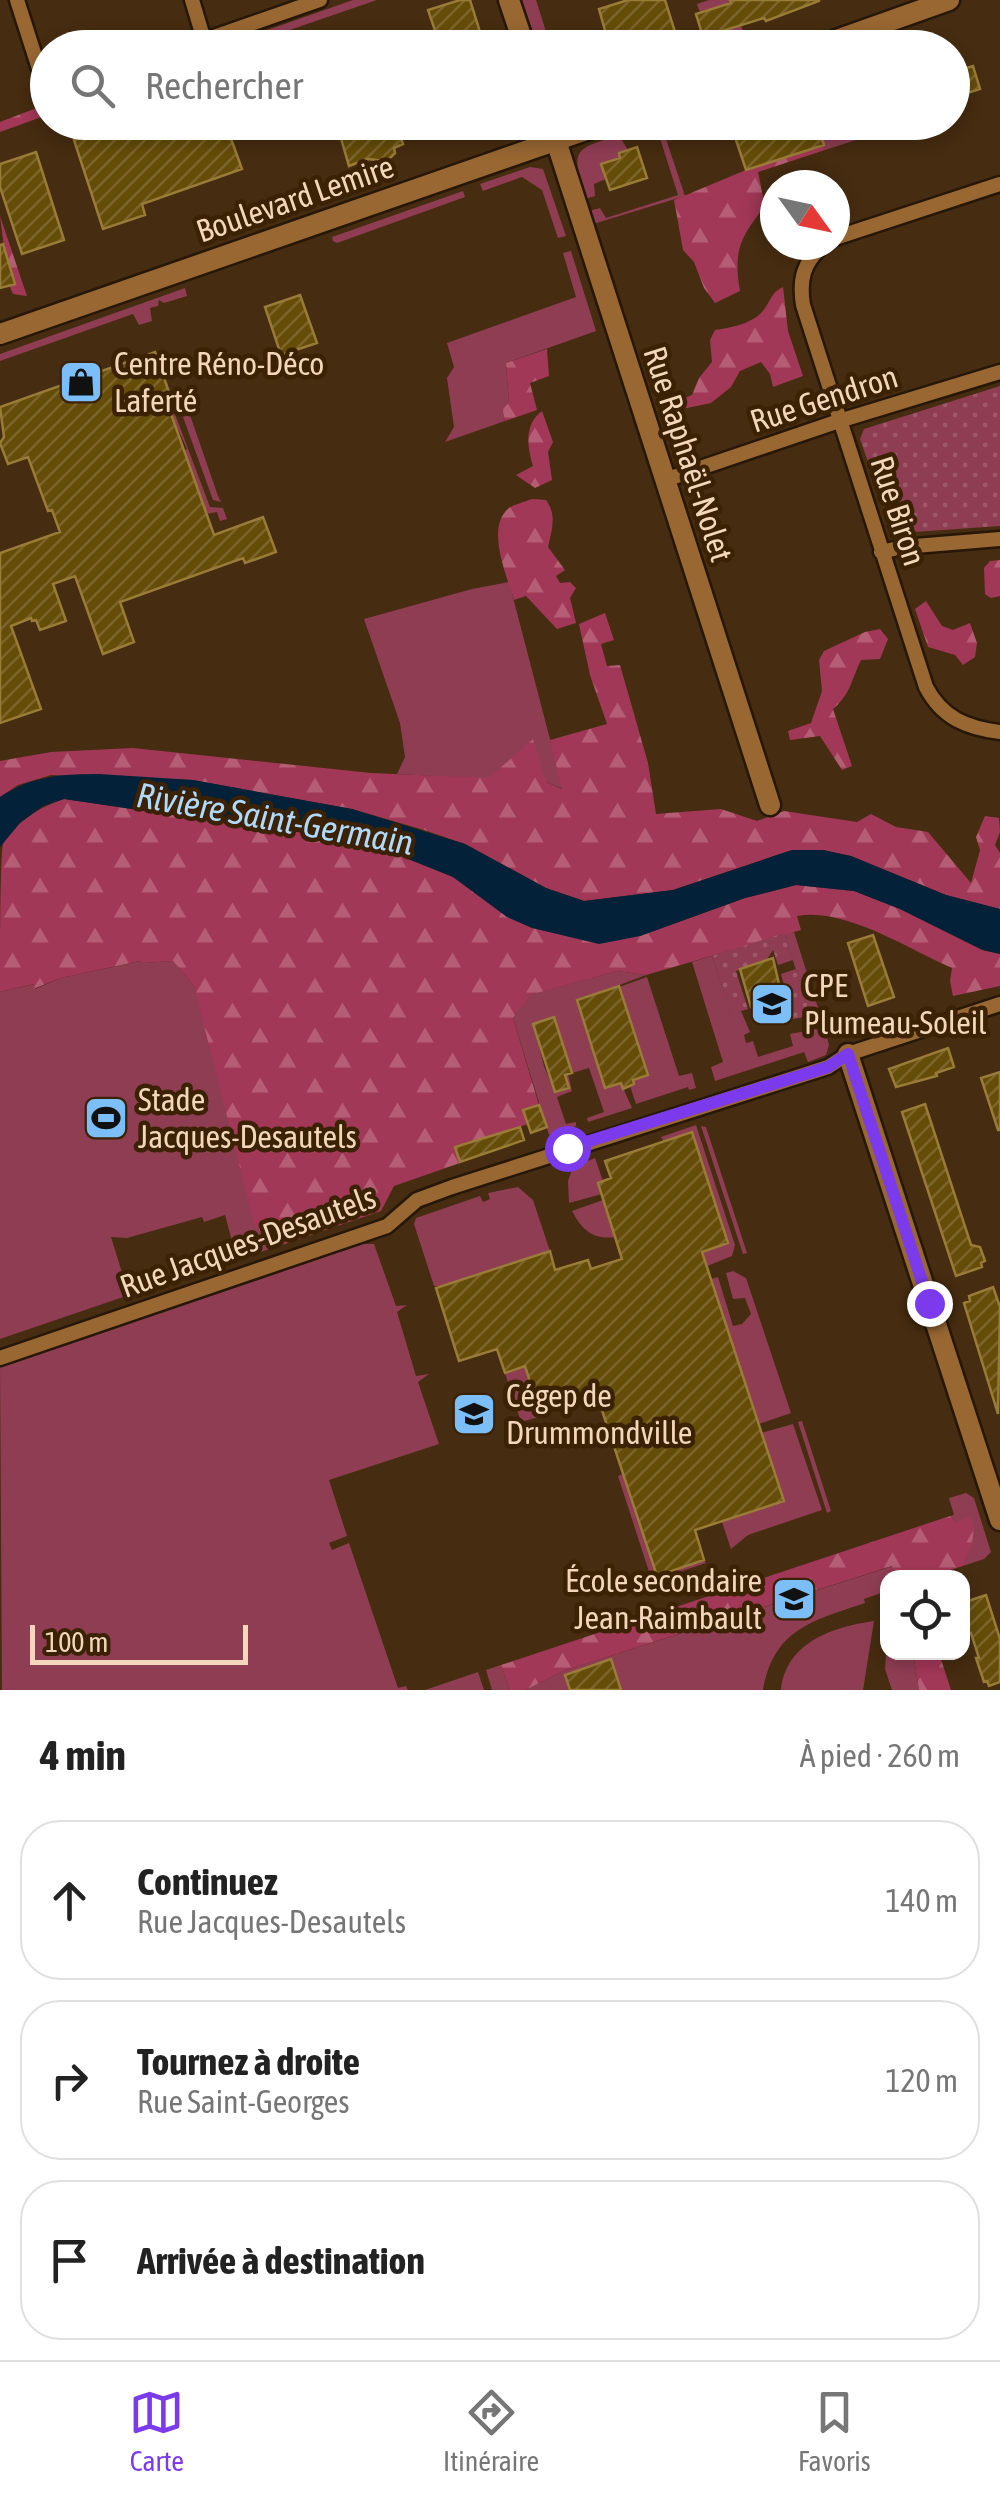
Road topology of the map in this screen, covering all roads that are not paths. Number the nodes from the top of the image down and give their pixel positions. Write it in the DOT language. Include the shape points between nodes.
graph roads {
  1 [pos="18,0"];
  2 [pos="192,0"];
  3 [pos="320,0"];
  4 [pos="509,0"];
  5 [pos="950,0"];
  6 [pos="201,30"];
  7 [pos="233,30"];
  8 [pos="519,30"];
  9 [pos="865,30"];
  10 [pos="30,39"];
  11 [pos="531,140"];
  12 [pos="556,140"];
  13 [pos="1000,184"];
  14 [pos="850,233"];
  15 [pos="811,260"];
  16 [pos="0,334"];
  17 [pos="1000,372"];
  18 [pos="840,421"];
  19 [pos="665,480"];
  20 [pos="1000,539"];
  21 [pos="881,552"];
  22 [pos="1000,732"];
  23 [pos="770,805"];
  24 [pos="1000,1004"];
  25 [pos="848,1054"];
  26 [pos="0,1358"];
  27 [pos="1000,1520"];
  1 -- 10 [label="street"];
  2 -- 6 [label="street"];
  3 -- 7 [label="street"];
  4 -- 8 [label="street"];
  5 -- 9 [label="street"];
  11 -- 16 [label="street, Boulevard Lemire"];
  12 -- 19 [label="street, Rue Raphaël-Nolet"];
  13 -- 14 [label="street"];
  15 -- 18 [label="street, Rue Biron" via="801,282 803,305"];
  17 -- 18 [label="street, Rue Gendron"];
  18 -- 19 [label="street, Rue Gendron"];
  18 -- 21 [label="street, Rue Biron"];
  19 -- 23 [label="street, Rue Raphaël-Nolet"];
  20 -- 21 [label="street"];
  21 -- 22 [label="street, Rue Biron" via="931,697 965,725"];
  24 -- 25 [label="street, Rue Jacques-Desautels"];
  25 -- 26 [label="street, Rue Jacques-Desautels" via="828,1067 424,1197 388,1226"];
  25 -- 27 [label="street"];
}
